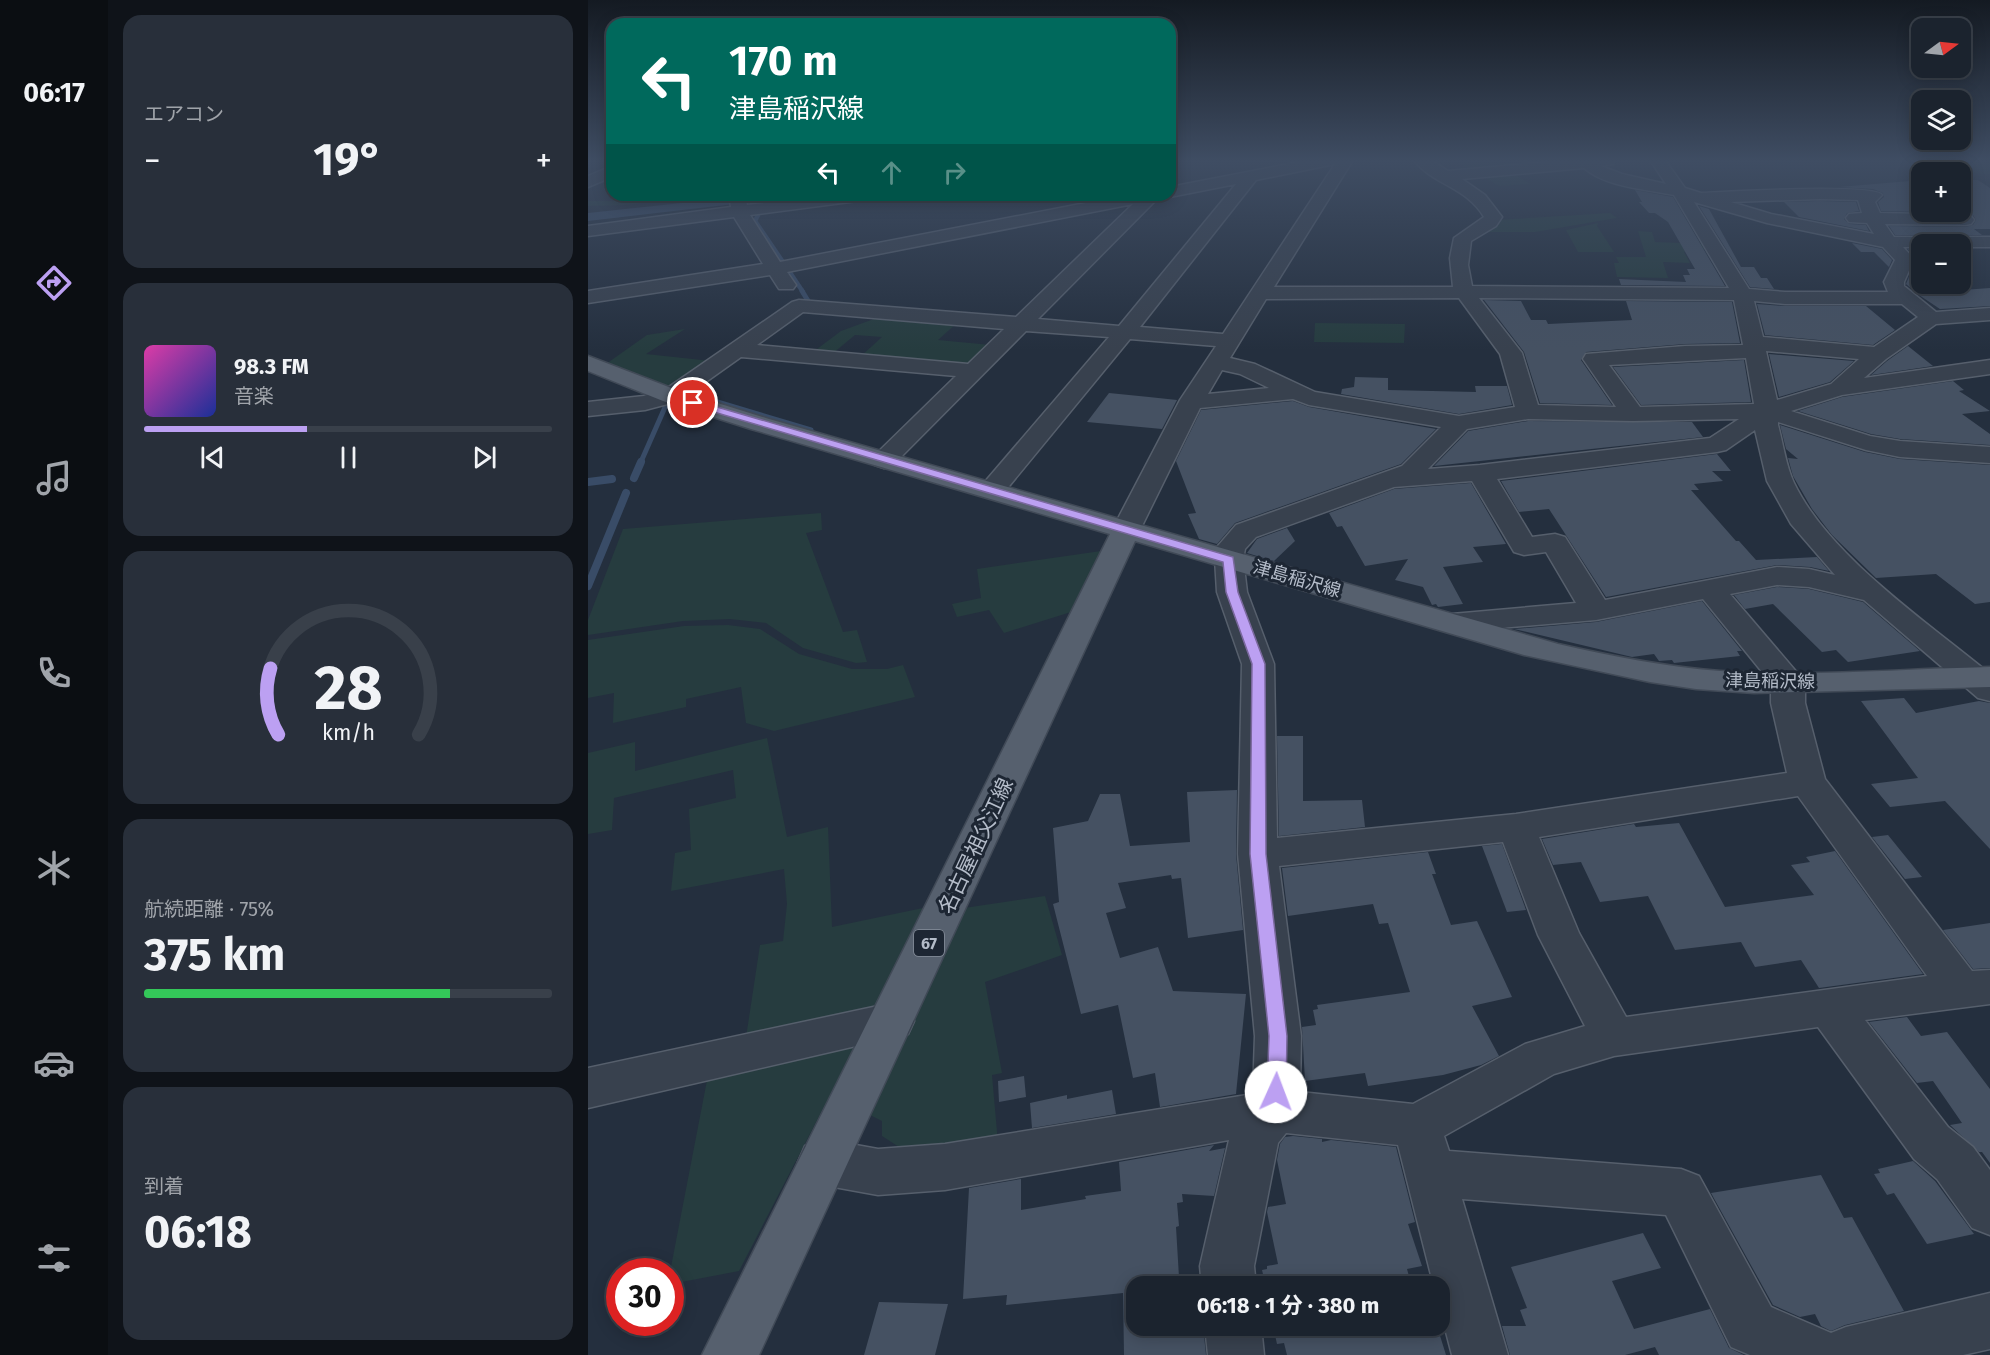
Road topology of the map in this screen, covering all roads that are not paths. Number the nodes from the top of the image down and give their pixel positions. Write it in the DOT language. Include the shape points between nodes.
graph roads {
  1 [pos="633,223"];
  2 [pos="750,223"];
  3 [pos="1006,223"];
  4 [pos="1123,223"];
  5 [pos="1213,223"];
  6 [pos="1305,223"];
  7 [pos="1488,223"];
  8 [pos="1700,223"];
  9 [pos="1793,223"];
  10 [pos="1875,223"];
  11 [pos="588,231"];
  12 [pos="1886,242"];
  13 [pos="1990,242"];
  14 [pos="776,268"];
  15 [pos="1261,293"];
  16 [pos="1465,293"];
  17 [pos="1742,294"];
  18 [pos="588,297"];
  19 [pos="1904,298"];
  20 [pos="799,306"];
  21 [pos="1990,314"];
  22 [pos="1931,318"];
  23 [pos="1021,324"];
  24 [pos="1125,332"];
  25 [pos="1230,341"];
  26 [pos="1754,347"];
  27 [pos="737,350"];
  28 [pos="1878,354"];
  29 [pos="1217,362"];
  30 [pos="588,363"];
  31 [pos="1990,367"];
  32 [pos="974,371"];
  33 [pos="1839,389"];
  34 [pos="1295,392"];
  35 [pos="671,396"];
  36 [pos="1192,400"];
  37 [pos="588,409"];
  38 [pos="1767,411"];
  39 [pos="1528,412"];
  40 [pos="1633,414"];
  41 [pos="1459,423"];
  42 [pos="1568,437"];
  43 [pos="1990,455"];
  44 [pos="884,460"];
  45 [pos="1479,472"];
  46 [pos="1387,480"];
  47 [pos="992,490"];
  48 [pos="1126,530"];
  49 [pos="1228,560"];
  50 [pos="1711,590"];
  51 [pos="1873,593"];
  52 [pos="1596,611"];
  53 [pos="1452,623"];
  54 [pos="1788,682"];
  55 [pos="1985,682"];
  56 [pos="1807,782"];
  57 [pos="1516,827"];
  58 [pos="1258,854"];
  59 [pos="1975,988"];
  60 [pos="1829,1007"];
  61 [pos="892,1021"];
  62 [pos="1614,1037"];
  63 [pos="588,1088"];
  64 [pos="1276,1111"];
  65 [pos="1424,1150"];
  66 [pos="824,1162"];
  67 [pos="1990,1211"];
  68 [pos="1228,1276"];
  69 [pos="1990,1321"];
  70 [pos="1234,1336"];
  71 [pos="729,1355"];
  72 [pos="1236,1355"];
  73 [pos="1480,1355"];
  74 [pos="1815,1355"];
  75 [pos="1846,1355"];
  1 -- 11 [label="street"];
  2 -- 14 [label="street"];
  3 -- 14 [label="street"];
  4 -- 23 [label="street"];
  5 -- 24 [label="street"];
  6 -- 15 [label="street"];
  7 -- 16 [label="street" via="1463,238 1459,250"];
  8 -- 17 [label="street"];
  9 -- 12 [label="street"];
  10 -- 12 [label="street"];
  12 -- 13 [label="street"];
  12 -- 19 [label="street" via="1905,259 1894,282"];
  14 -- 18 [label="street"];
  14 -- 20 [label="street"];
  15 -- 16 [label="street"];
  15 -- 25 [label="street"];
  16 -- 17 [label="street"];
  16 -- 39 [label="street" via="1511,353"];
  17 -- 19 [label="street"];
  17 -- 26 [label="street"];
  19 -- 22 [label="street"];
  20 -- 23 [label="street"];
  20 -- 27 [label="street"];
  21 -- 22 [label="street"];
  22 -- 28 [label="street"];
  23 -- 24 [label="street"];
  23 -- 32 [label="street"];
  24 -- 25 [label="street"];
  24 -- 47 [label="street"];
  25 -- 29 [label="street"];
  26 -- 28 [label="street"];
  26 -- 38 [label="street"];
  26 -- 40 [label="street" via="1594,359"];
  27 -- 32 [label="street"];
  27 -- 35 [label="street"];
  28 -- 33 [label="street"];
  29 -- 34 [label="street" via="1247,369"];
  29 -- 36 [label="street"];
  30 -- 35 [label="main road, 津島稲沢線"];
  31 -- 33 [label="street"];
  32 -- 44 [label="street"];
  33 -- 38 [label="street"];
  34 -- 36 [label="street"];
  34 -- 41 [label="street" via="1309,398"];
  35 -- 37 [label="street"];
  35 -- 44 [label="main road, 津島稲沢線"];
  36 -- 48 [label="street"];
  38 -- 40 [label="street"];
  38 -- 42 [label="street" via="1717,445"];
  38 -- 43 [label="street" via="1866,443"];
  38 -- 51 [label="street" via="1780,481 1801,518 1845,569"];
  39 -- 41 [label="street"];
  39 -- 42 [label="street"];
  40 -- 42 [label="street"];
  41 -- 46 [label="street" via="1410,471"];
  42 -- 45 [label="street"];
  44 -- 47 [label="main road, 津島稲沢線"];
  45 -- 46 [label="street"];
  45 -- 52 [label="street" via="1524,546 1555,543"];
  46 -- 49 [label="street" via="1246,531 1231,547"];
  47 -- 48 [label="main road, 津島稲沢線"];
  48 -- 49 [label="main road, 津島稲沢線"];
  48 -- 61 [label="main road, 名古屋祖父江線 / 67"];
  49 -- 53 [label="main road, 津島稲沢線"];
  49 -- 58 [label="street" via="1232,592 1258,664"];
  50 -- 51 [label="street" via="1777,576 1809,578"];
  50 -- 52 [label="street"];
  50 -- 54 [label="street"];
  51 -- 55 [label="street"];
  52 -- 53 [label="street"];
  53 -- 54 [label="main road, 津島稲沢線" via="1599,664 1720,681"];
  54 -- 55 [label="main road, 津島稲沢線"];
  54 -- 56 [label="street" via="1788,703"];
  56 -- 57 [label="street"];
  56 -- 59 [label="street"];
  57 -- 58 [label="street"];
  57 -- 62 [label="street" via="1559,935"];
  58 -- 64 [label="street" via="1278,1036"];
  59 -- 60 [label="street"];
  60 -- 62 [label="street"];
  60 -- 67 [label="street" via="1931,1143 1955,1163"];
  61 -- 63 [label="street"];
  61 -- 66 [label="main road, 名古屋祖父江線 / 67"];
  62 -- 65 [label="street" via="1541,1058"];
  64 -- 65 [label="street"];
  64 -- 66 [label="street" via="945,1167 879,1172"];
  64 -- 68 [label="street" via="1255,1132"];
  65 -- 73 [label="street"];
  65 -- 74 [label="street" via="1681,1193 1751,1327"];
  66 -- 71 [label="main road, 名古屋祖父江線 / 67"];
  69 -- 75 [label="street"];
  70 -- 72 [label="street"];
}
